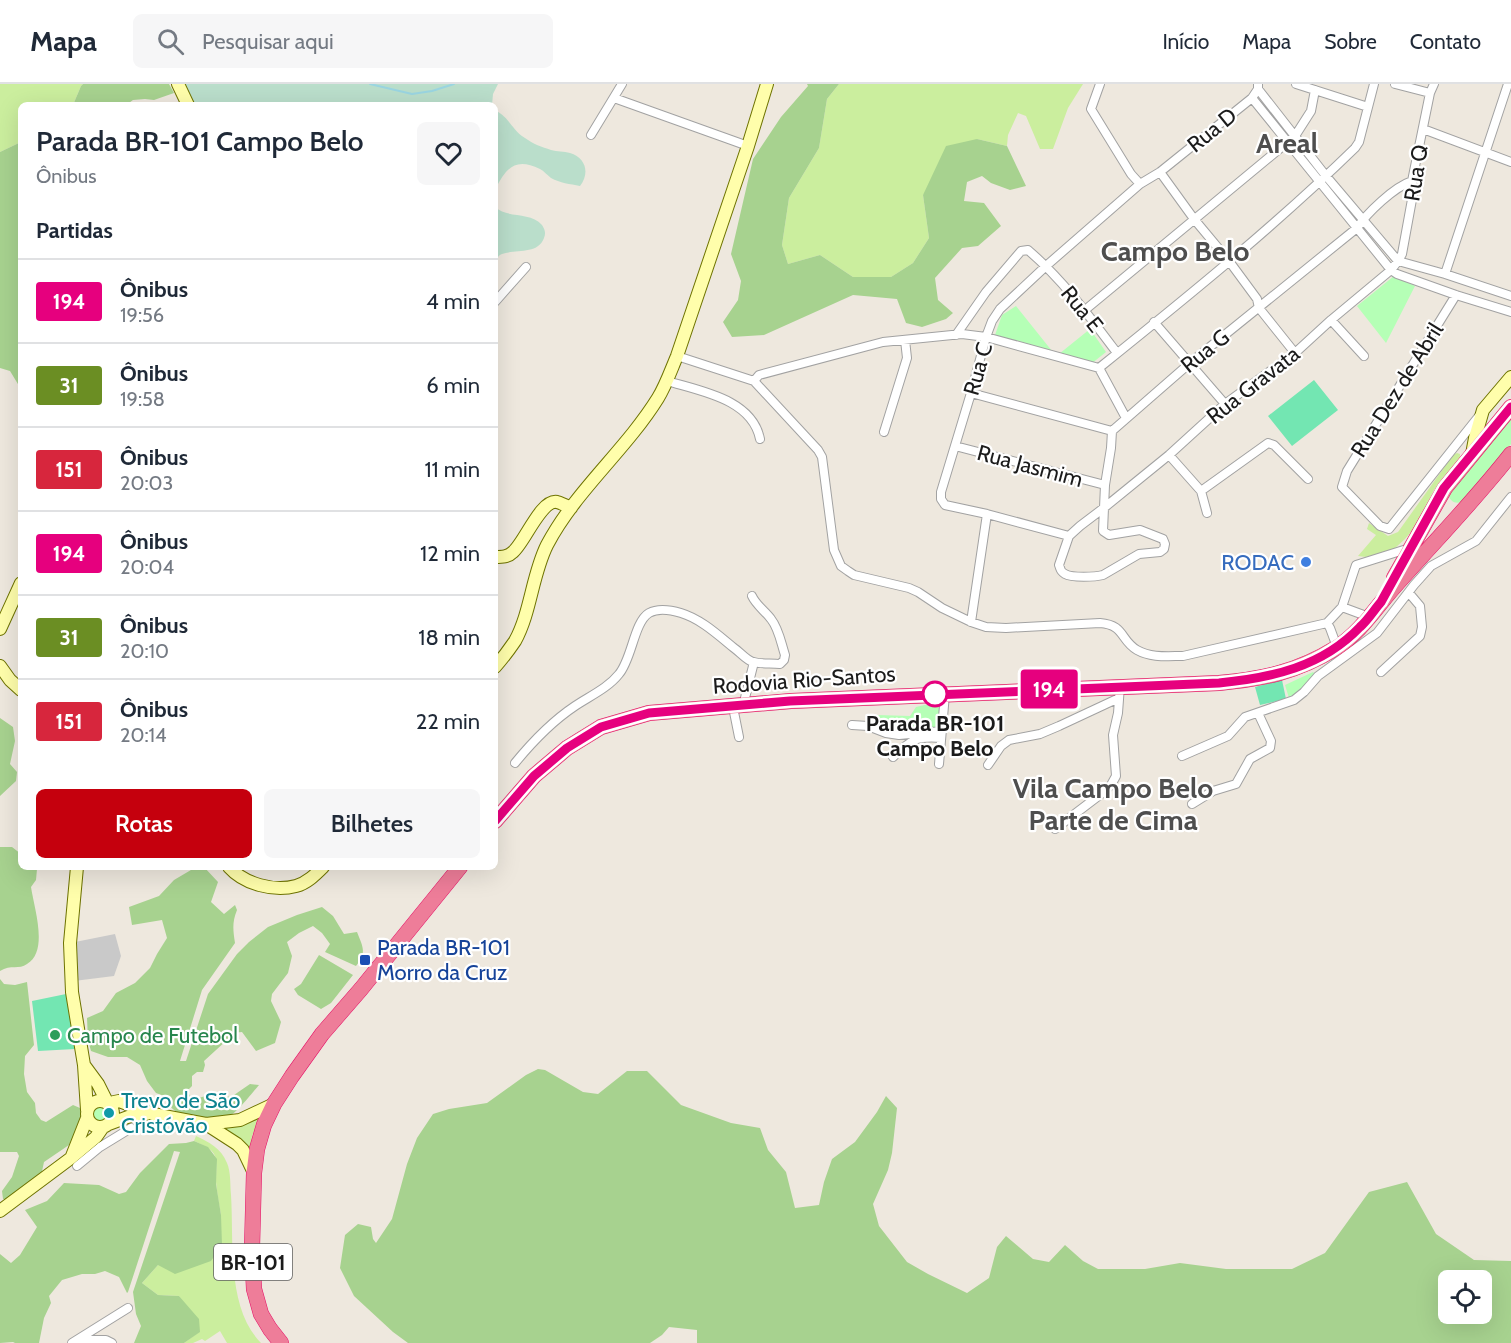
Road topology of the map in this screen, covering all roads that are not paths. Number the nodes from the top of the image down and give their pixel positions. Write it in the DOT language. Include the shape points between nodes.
graph roads {
  1 [pos="178,84"];
  2 [pos="622,84"];
  3 [pos="767,84"];
  4 [pos="1100,84"];
  5 [pos="1296,84"];
  6 [pos="1374,84"];
  7 [pos="1395,84"];
  8 [pos="1508,84"];
  9 [pos="1258,86"];
  10 [pos="1432,88"];
  11 [pos="1315,90"];
  12 [pos="614,98"];
  13 [pos="1252,98"];
  14 [pos="187,102"];
  15 [pos="1368,107"];
  16 [pos="1423,129"];
  17 [pos="591,135"];
  18 [pos="1295,136"];
  19 [pos="1287,143"];
  20 [pos="748,146"];
  21 [pos="1486,152"];
  22 [pos="1511,162"];
  23 [pos="1160,172"];
  24 [pos="1326,176"];
  25 [pos="1412,181"];
  26 [pos="1319,183"];
  27 [pos="1140,184"];
  28 [pos="1194,219"];
  29 [pos="1362,220"];
  30 [pos="1357,228"];
  31 [pos="1229,261"];
  32 [pos="1398,261"];
  33 [pos="1046,266"];
  34 [pos="526,267"];
  35 [pos="1421,267"];
  36 [pos="1391,270"];
  37 [pos="1446,274"];
  38 [pos="1417,281"];
  39 [pos="1456,295"];
  40 [pos="1511,296"];
  41 [pos="498,299"];
  42 [pos="1259,308"];
  43 [pos="1085,310"];
  44 [pos="1511,312"];
  45 [pos="1331,320"];
  46 [pos="1154,322"];
  47 [pos="956,335"];
  48 [pos="987,337"];
  49 [pos="905,340"];
  50 [pos="1295,352"];
  51 [pos="1117,353"];
  52 [pos="677,356"];
  53 [pos="1364,356"];
  54 [pos="1190,363"];
  55 [pos="1099,368"];
  56 [pos="1511,377"];
  57 [pos="667,381"];
  58 [pos="754,381"];
  59 [pos="971,393"];
  60 [pos="1225,404"];
  61 [pos="1511,407"];
  62 [pos="1483,410"];
  63 [pos="1126,418"];
  64 [pos="1112,431"];
  65 [pos="884,432"];
  66 [pos="760,439"];
  67 [pos="955,446"];
  68 [pos="1169,455"];
  69 [pos="1472,455"];
  70 [pos="1509,460"];
  71 [pos="1308,479"];
  72 [pos="1105,485"];
  73 [pos="1444,488"];
  74 [pos="1202,491"];
  75 [pos="1511,497"];
  76 [pos="1105,507"];
  77 [pos="571,508"];
  78 [pos="1465,508"];
  79 [pos="1207,513"];
  80 [pos="987,514"];
  81 [pos="1069,536"];
  82 [pos="1410,548"];
  83 [pos="498,558"];
  84 [pos="18,589"];
  85 [pos="1409,593"];
  86 [pos="752,596"];
  87 [pos="1381,602"];
  88 [pos="1342,607"];
  89 [pos="1369,617"];
  90 [pos="971,622"];
  91 [pos="1326,623"];
  92 [pos="0,629"];
  93 [pos="1337,647"];
  94 [pos="754,662"];
  95 [pos="498,663"];
  96 [pos="0,666"];
  97 [pos="1381,672"];
  98 [pos="18,687"];
  99 [pos="1119,692"];
  100 [pos="945,694"];
  101 [pos="738,706"];
  102 [pos="1258,713"];
  103 [pos="852,725"];
  104 [pos="941,734"];
  105 [pos="739,737"];
  106 [pos="1182,756"];
  107 [pos="893,757"];
  108 [pos="515,763"];
  109 [pos="939,764"];
  110 [pos="988,765"];
  111 [pos="1192,804"];
  112 [pos="498,818"];
  113 [pos="1055,829"];
  114 [pos="77,870"];
  115 [pos="232,870"];
  116 [pos="320,870"];
  117 [pos="458,870"];
  118 [pos="84,1065"];
  119 [pos="109,1104"];
  120 [pos="274,1104"];
  121 [pos="87,1114"];
  122 [pos="153,1114"];
  123 [pos="206,1124"];
  124 [pos="131,1128"];
  125 [pos="102,1134"];
  126 [pos="74,1162"];
  127 [pos="254,1173"];
  128 [pos="0,1210"];
  129 [pos="128,1308"];
  130 [pos="75,1342"];
  131 [pos="112,1343"];
  132 [pos="281,1343"];
  1 -- 14 [label="main road"];
  2 -- 12 [label="street"];
  3 -- 20 [label="main road"];
  4 -- 27 [label="street" via="1091,109"];
  5 -- 11 [label="street"];
  6 -- 15 [label="street"];
  7 -- 10 [label="street"];
  8 -- 21 [label="street"];
  9 -- 13 [label="street, Rua D"];
  9 -- 18 [label="street"];
  10 -- 16 [label="street, Rua Q"];
  11 -- 15 [label="street"];
  11 -- 18 [label="street" via="1311,111"];
  12 -- 17 [label="street"];
  12 -- 20 [label="street"];
  13 -- 19 [label="street"];
  13 -- 23 [label="street, Rua D"];
  15 -- 24 [label="street" via="1359,142"];
  16 -- 21 [label="street"];
  16 -- 25 [label="street, Rua Q"];
  18 -- 19 [label="street"];
  18 -- 24 [label="street"];
  19 -- 26 [label="street"];
  19 -- 28 [label="street"];
  20 -- 52 [label="main road"];
  21 -- 22 [label="street"];
  21 -- 37 [label="street"];
  23 -- 27 [label="street, Rua D"];
  23 -- 28 [label="street"];
  24 -- 26 [label="street"];
  24 -- 29 [label="street"];
  25 -- 29 [label="street, Rua G" via="1401,185"];
  25 -- 32 [label="street, Rua Q" via="1413,194"];
  26 -- 30 [label="street"];
  26 -- 31 [label="street"];
  27 -- 33 [label="street, Rua D"];
  28 -- 31 [label="street"];
  28 -- 43 [label="street"];
  29 -- 30 [label="street, Rua G"];
  29 -- 32 [label="street"];
  30 -- 36 [label="street"];
  30 -- 42 [label="street, Rua G"];
  31 -- 42 [label="street"];
  31 -- 46 [label="street"];
  32 -- 35 [label="street"];
  32 -- 36 [label="street, Rua Gravata"];
  33 -- 43 [label="street, Rua E"];
  33 -- 47 [label="street, Rua E" via="1028,250 1021,251"];
  33 -- 48 [label="street, Rua C" via="1000,309"];
  34 -- 41 [label="street"];
  35 -- 37 [label="street"];
  35 -- 38 [label="street"];
  36 -- 38 [label="street"];
  36 -- 45 [label="street, Rua Gravata"];
  37 -- 40 [label="street"];
  38 -- 39 [label="street"];
  39 -- 44 [label="street"];
  39 -- 62 [label="street, Rua Dez de Abril" via="1347,471 1342,487 1380,526 1389,529"];
  42 -- 50 [label="street"];
  42 -- 54 [label="street, Rua G"];
  43 -- 51 [label="street, Rua E"];
  45 -- 50 [label="street, Rua Gravata"];
  45 -- 53 [label="street"];
  46 -- 51 [label="street"];
  46 -- 54 [label="street"];
  47 -- 48 [label="street"];
  47 -- 49 [label="street"];
  48 -- 55 [label="street"];
  48 -- 59 [label="street, Rua C"];
  49 -- 58 [label="street" via="883,342 759,375"];
  49 -- 65 [label="street" via="907,358"];
  50 -- 60 [label="street, Rua Gravata"];
  51 -- 55 [label="street"];
  52 -- 57 [label="main road"];
  52 -- 58 [label="street"];
  54 -- 60 [label="street"];
  54 -- 63 [label="street, Rua G"];
  55 -- 63 [label="street"];
  56 -- 62 [label="main road"];
  57 -- 66 [label="street" via="740,408"];
  57 -- 77 [label="main road" via="624,444"];
  58 -- 90 [label="street" via="822,457 831,537 841,566 854,575 909,588"];
  59 -- 64 [label="street"];
  59 -- 67 [label="street, Rua C"];
  60 -- 68 [label="street, Rua Gravata"];
  61 -- 69 [label="highway, Rodovia Rio-Santos"];
  62 -- 69 [label="main road"];
  63 -- 64 [label="street, Rua G"];
  64 -- 72 [label="street"];
  67 -- 72 [label="street, Rua Jasmim"];
  67 -- 80 [label="street, Rua C" via="941,499 945,505"];
  68 -- 74 [label="street"];
  68 -- 76 [label="street, Rua Gravata"];
  69 -- 73 [label="highway, Rodovia Rio-Santos"];
  70 -- 78 [label="highway, Rodovia Rio-Santos"];
  71 -- 74 [label="street" via="1274,445 1268,444"];
  72 -- 76 [label="street"];
  73 -- 78 [label="highway" via="1448,503"];
  73 -- 82 [label="highway, Rodovia Rio-Santos"];
  74 -- 79 [label="street"];
  75 -- 85 [label="street" via="1476,541 1431,566"];
  76 -- 81 [label="street, Rua Gravata"];
  76 -- 81 [label="street" via="1103,531 1109,535 1140,530 1163,539 1164,549 1139,554 1102,575 1068,576 1059,565"];
  77 -- 83 [label="main road" via="551,502 512,553"];
  77 -- 95 [label="main road" via="541,559 522,626"];
  78 -- 87 [label="highway, Rodovia Rio-Santos"];
  80 -- 81 [label="street"];
  80 -- 90 [label="street"];
  82 -- 87 [label="highway, Rodovia Rio-Santos"];
  82 -- 88 [label="street" via="1356,565"];
  84 -- 92 [label="main road"];
  85 -- 97 [label="street" via="1420,606 1420,636"];
  85 -- 102 [label="street" via="1377,633 1318,676 1300,696"];
  86 -- 94 [label="street" via="776,626 784,655 780,664"];
  87 -- 89 [label="highway, Rodovia Rio-Santos"];
  88 -- 89 [label="street"];
  88 -- 91 [label="street"];
  89 -- 93 [label="highway, Rodovia Rio-Santos"];
  90 -- 91 [label="street" via="1006,628 1108,624 1119,629 1137,650 1160,657 1184,656"];
  91 -- 93 [label="street"];
  93 -- 99 [label="highway, Rodovia Rio-Santos" via="1284,672 1251,680"];
  94 -- 101 [label="street"];
  94 -- 108 [label="street" via="684,614 652,612 643,619 620,674 546,729"];
  96 -- 98 [label="main road"];
  99 -- 100 [label="highway, Rodovia Rio-Santos"];
  99 -- 110 [label="street" via="1059,726 1009,740"];
  99 -- 113 [label="street" via="1113,735 1116,776 1101,794"];
  100 -- 101 [label="highway, Rodovia Rio-Santos"];
  100 -- 104 [label="street"];
  101 -- 105 [label="street"];
  101 -- 112 [label="highway, Rodovia Rio-Santos" via="649,713 601,727 567,748 534,776"];
  102 -- 106 [label="street" via="1245,717 1228,735"];
  102 -- 111 [label="street" via="1271,741 1270,748 1247,763 1236,784 1214,790"];
  103 -- 104 [label="street" via="899,735"];
  104 -- 107 [label="street" via="913,741"];
  104 -- 109 [label="street"];
  114 -- 118 [label="main road" via="70,943 72,992"];
  115 -- 116 [label="main road" via="248,881 276,888 296,886"];
  117 -- 120 [label="highway, BR-101" via="321,1034"];
  118 -- 119 [label="main road"];
  118 -- 121 [label="main road"];
  119 -- 121 [label="main road" via="95,1101"];
  119 -- 122 [label="main road" via="119,1101"];
  119 -- 125 [label="main road" via="113,1117"];
  120 -- 123 [label="main road" via="240,1120"];
  120 -- 127 [label="highway, BR-101" via="259,1138"];
  121 -- 125 [label="main road"];
  121 -- 126 [label="main road"];
  122 -- 123 [label="main road"];
  122 -- 125 [label="main road" via="133,1115"];
  123 -- 127 [label="main road" via="243,1150"];
  124 -- 125 [label="street"];
  125 -- 126 [label="main road"];
  126 -- 128 [label="main road"];
  127 -- 132 [label="highway, BR-101" via="254,1289 261,1314"];
  129 -- 130 [label="street"];
  130 -- 131 [label="street"];
}
